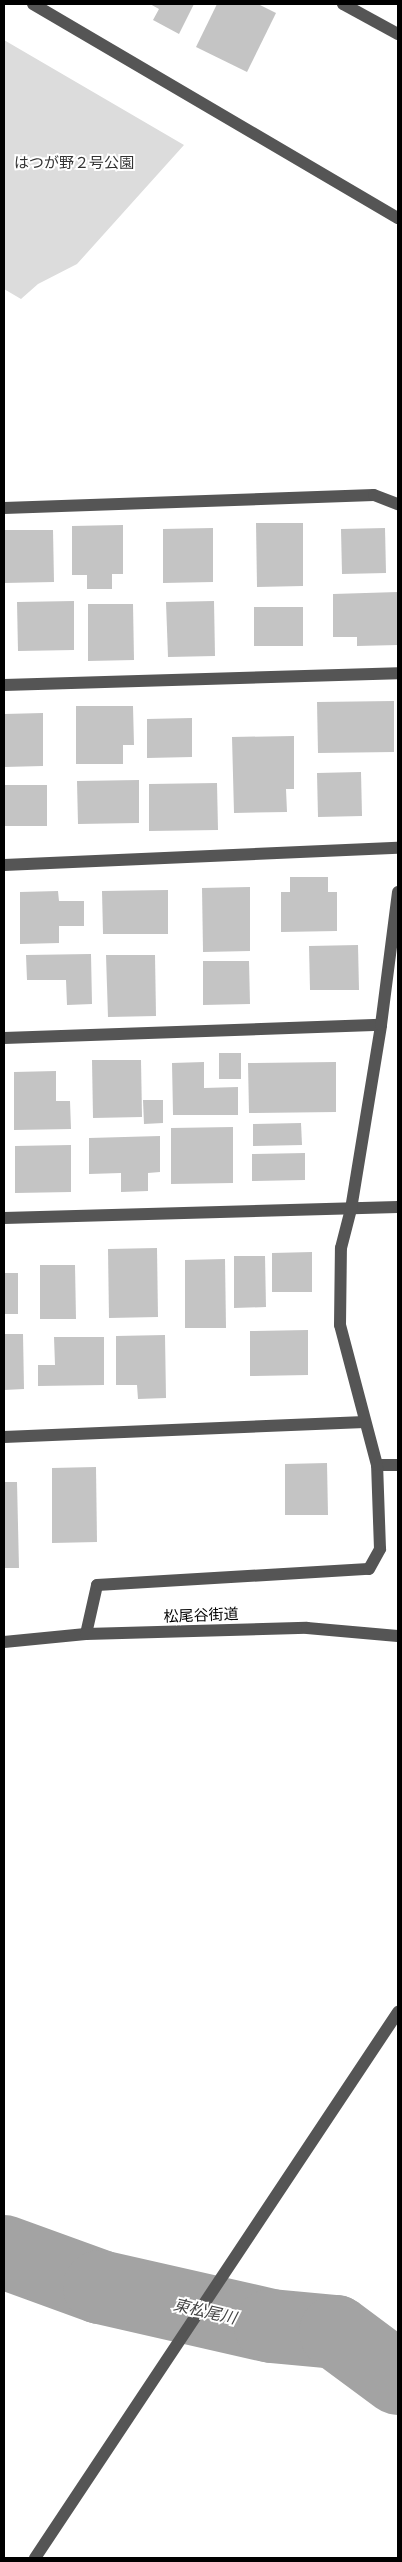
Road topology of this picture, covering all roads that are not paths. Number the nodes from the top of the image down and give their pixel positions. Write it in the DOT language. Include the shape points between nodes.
graph roads {
  1 [pos="33,4"];
  2 [pos="342,4"];
  3 [pos="397,32"];
  4 [pos="398,218"];
  5 [pos="398,504"];
  6 [pos="4,508"];
  7 [pos="398,674"];
  8 [pos="4,685"];
  9 [pos="398,848"];
  10 [pos="4,865"];
  11 [pos="398,892"];
  12 [pos="381,1025"];
  13 [pos="4,1038"];
  14 [pos="398,1207"];
  15 [pos="351,1210"];
  16 [pos="4,1218"];
  17 [pos="365,1422"];
  18 [pos="4,1437"];
  19 [pos="378,1465"];
  20 [pos="398,1465"];
  21 [pos="86,1634"];
  22 [pos="398,1636"];
  23 [pos="4,1642"];
  24 [pos="398,2012"];
  25 [pos="35,2558"];
  1 -- 4 [label="street"];
  2 -- 3 [label="street"];
  5 -- 6 [label="street" via="374,495"];
  7 -- 8 [label="street"];
  9 -- 10 [label="street"];
  11 -- 12 [label="street"];
  12 -- 13 [label="street"];
  12 -- 15 [label="street"];
  14 -- 15 [label="street"];
  15 -- 16 [label="street"];
  15 -- 17 [label="street" via="341,1248 340,1325"];
  17 -- 18 [label="street"];
  17 -- 19 [label="street"];
  19 -- 20 [label="street"];
  19 -- 21 [label="street" via="380,1549 369,1569 97,1585"];
  21 -- 22 [label="street, 松尾谷街道" via="307,1628"];
  21 -- 23 [label="street, 松尾谷街道"];
  24 -- 25 [label="street"];
}
